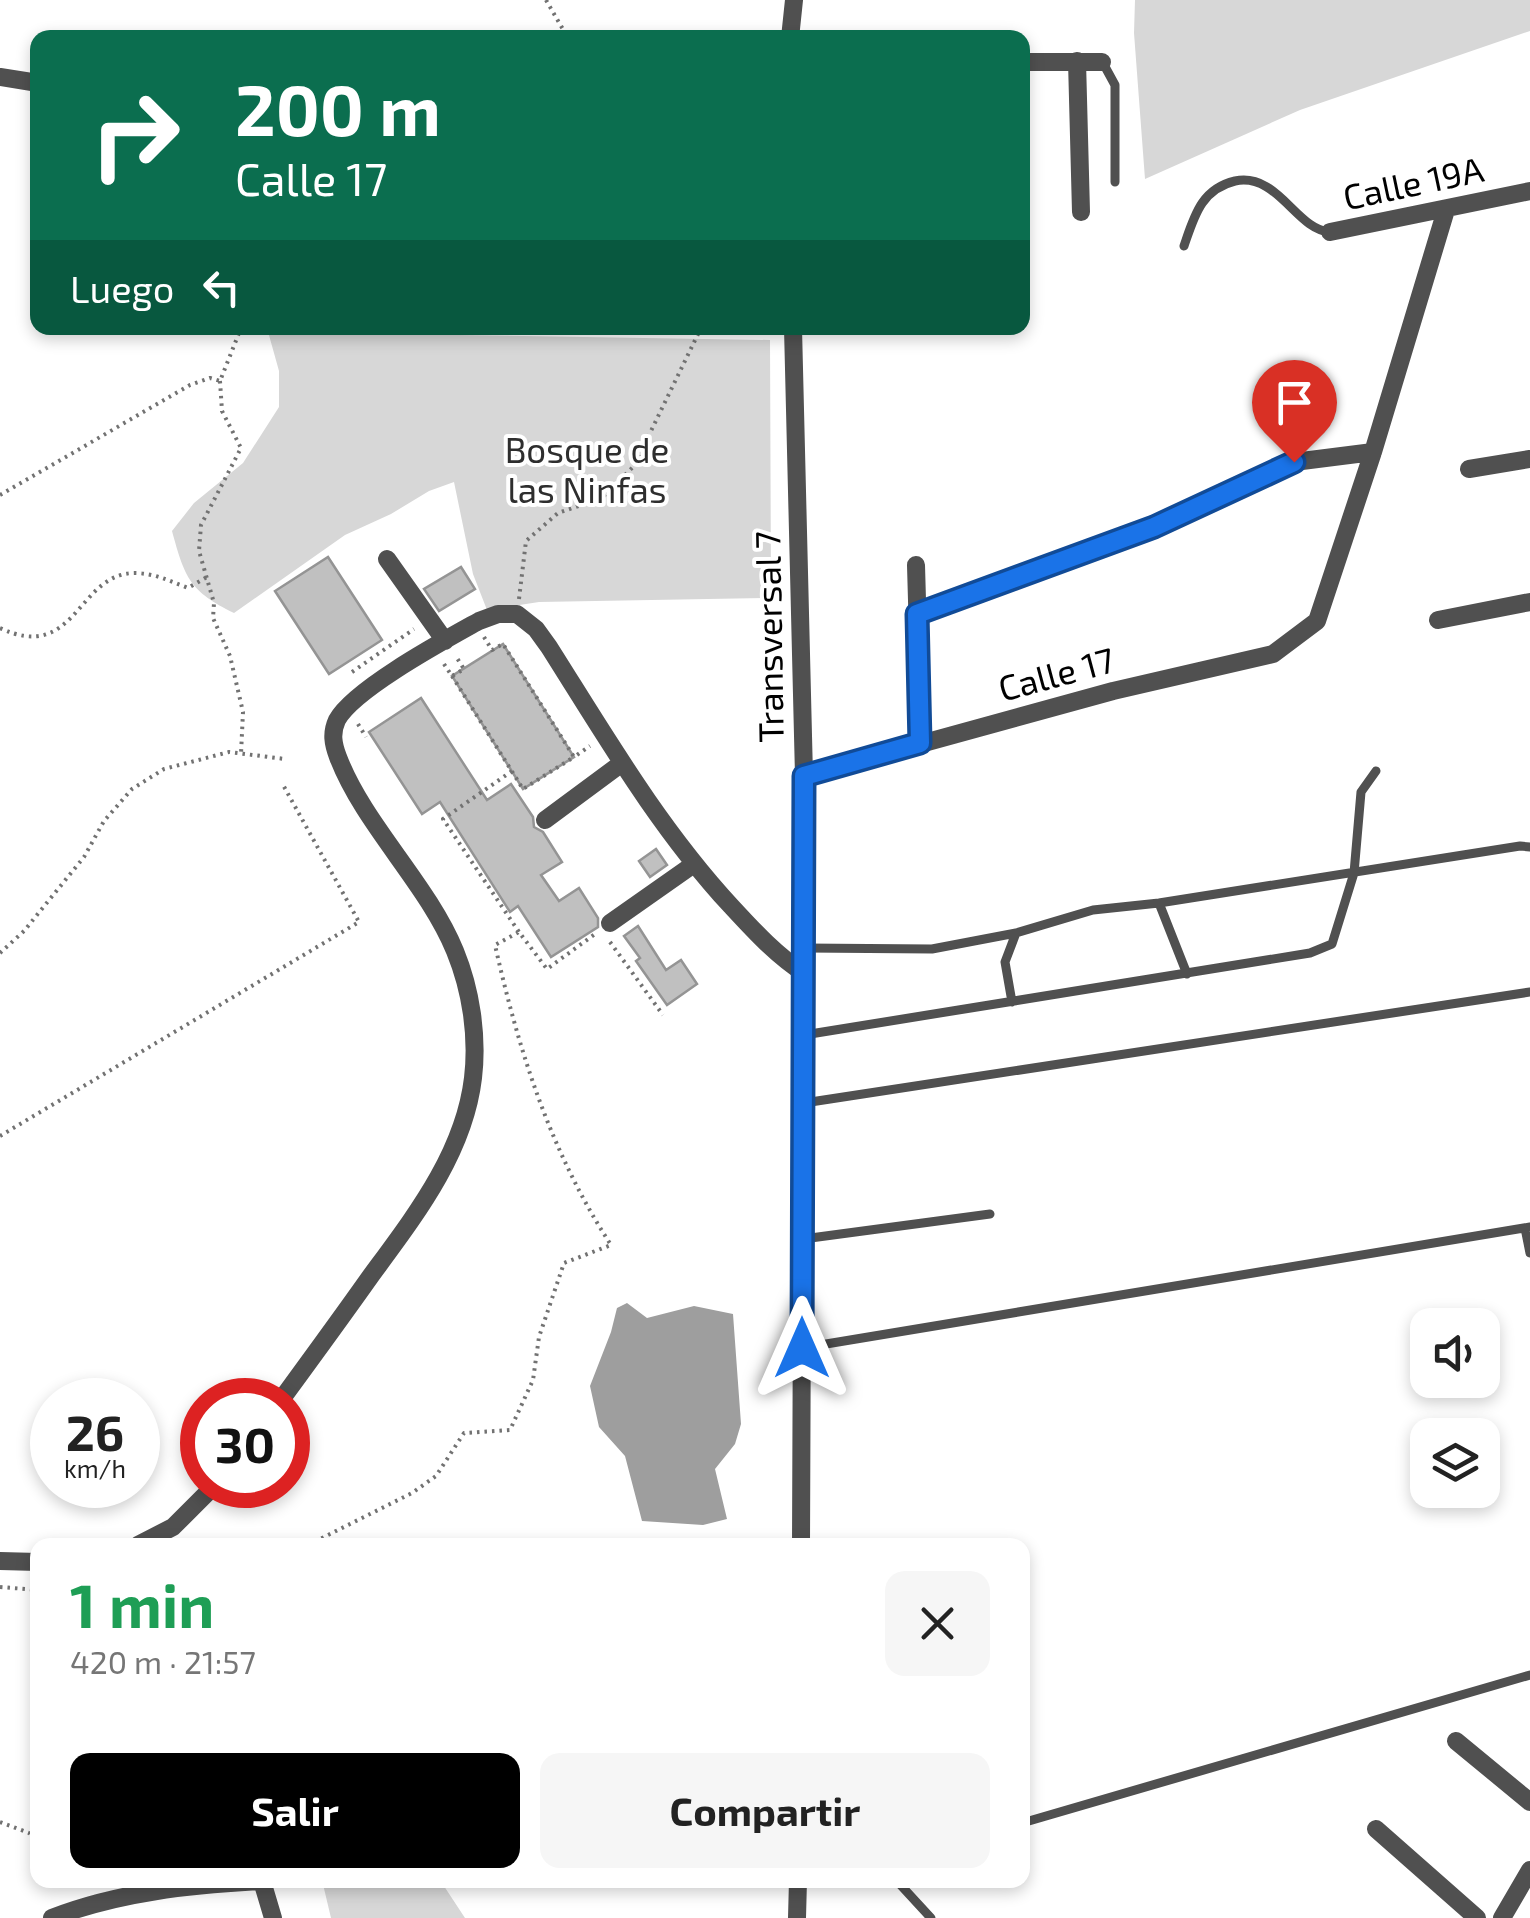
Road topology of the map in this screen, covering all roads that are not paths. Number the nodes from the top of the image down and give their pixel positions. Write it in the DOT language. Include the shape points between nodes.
graph roads {
  1 [pos="1076,61"];
  2 [pos="1030,62"];
  3 [pos="1102,62"];
  4 [pos="0,77"];
  5 [pos="30,82"];
  6 [pos="1115,182"];
  7 [pos="1530,191"];
  8 [pos="1446,210"];
  9 [pos="1081,212"];
  10 [pos="1330,232"];
  11 [pos="1184,246"];
  12 [pos="794,335"];
  13 [pos="1373,452"];
  14 [pos="1530,459"];
  15 [pos="1468,469"];
  16 [pos="387,559"];
  17 [pos="916,565"];
  18 [pos="1530,602"];
  19 [pos="917,614"];
  20 [pos="1438,620"];
  21 [pos="449,646"];
  22 [pos="920,743"];
  23 [pos="622,763"];
  24 [pos="1376,771"];
  25 [pos="804,776"];
  26 [pos="546,820"];
  27 [pos="1530,848"];
  28 [pos="694,864"];
  29 [pos="1354,873"];
  30 [pos="1158,904"];
  31 [pos="610,924"];
  32 [pos="1016,934"];
  33 [pos="805,948"];
  34 [pos="805,974"];
  35 [pos="1186,974"];
  36 [pos="1530,992"];
  37 [pos="1012,1002"];
  38 [pos="804,1036"];
  39 [pos="804,1103"];
  40 [pos="990,1214"];
  41 [pos="1528,1228"];
  42 [pos="803,1239"];
  43 [pos="1530,1253"];
  44 [pos="802,1348"];
  45 [pos="297,1378"];
  46 [pos="193,1508"];
  47 [pos="152,1538"];
  48 [pos="801,1538"];
  49 [pos="0,1561"];
  50 [pos="30,1562"];
  51 [pos="1530,1675"];
  52 [pos="1456,1741"];
  53 [pos="1530,1802"];
  54 [pos="1030,1820"];
  55 [pos="1376,1829"];
  56 [pos="1530,1870"];
  57 [pos="175,1888"];
  58 [pos="264,1888"];
  59 [pos="798,1888"];
  60 [pos="903,1888"];
  61 [pos="52,1918"];
  62 [pos="273,1918"];
  63 [pos="797,1918"];
  64 [pos="931,1918"];
  65 [pos="1478,1918"];
  66 [pos="1502,1918"];
  1 -- 2 [label="street"];
  1 -- 3 [label="street"];
  1 -- 9 [label="street"];
  3 -- 6 [label="lane" via="1114,85"];
  4 -- 5 [label="street"];
  7 -- 8 [label="street, Calle 19A"];
  8 -- 10 [label="street, Calle 19A"];
  8 -- 13 [label="street"];
  10 -- 11 [label="lane, Calle 19A" via="1247,179 1222,184 1200,202"];
  12 -- 25 [label="street, Transversal 7"];
  13 -- 19 [label="street" via="1294,462 1154,527"];
  13 -- 22 [label="street, Calle 17" via="1317,621 1272,654"];
  14 -- 15 [label="street"];
  16 -- 21 [label="street"];
  17 -- 19 [label="street"];
  18 -- 20 [label="street"];
  19 -- 22 [label="street"];
  21 -- 23 [label="street" via="478,620 517,614 549,647"];
  21 -- 45 [label="street" via="357,697 332,738 352,784 455,950 468,990 474,1076 442,1173"];
  22 -- 25 [label="street, Calle 17"];
  23 -- 26 [label="street"];
  23 -- 28 [label="street"];
  24 -- 29 [label="lane" via="1361,792"];
  25 -- 33 [label="street, Transversal 7"];
  27 -- 29 [label="lane"];
  28 -- 31 [label="street"];
  28 -- 34 [label="street" via="776,956"];
  29 -- 30 [label="lane"];
  29 -- 35 [label="lane" via="1332,944"];
  30 -- 32 [label="lane" via="1094,910"];
  30 -- 35 [label="lane"];
  32 -- 33 [label="lane" via="932,950"];
  32 -- 37 [label="lane" via="1005,962"];
  33 -- 34 [label="street, Transversal 7"];
  34 -- 38 [label="street, Transversal 7"];
  35 -- 37 [label="lane"];
  36 -- 39 [label="lane"];
  37 -- 38 [label="lane"];
  38 -- 39 [label="street, Transversal 7"];
  39 -- 42 [label="street, Transversal 7"];
  40 -- 42 [label="lane"];
  41 -- 43 [label="lane"];
  41 -- 44 [label="lane"];
  42 -- 44 [label="street, Transversal 7"];
  44 -- 48 [label="street, Transversal 7"];
  46 -- 47 [label="street"];
  49 -- 50 [label="street"];
  51 -- 54 [label="lane"];
  52 -- 53 [label="street"];
  55 -- 65 [label="street"];
  56 -- 66 [label="street"];
  57 -- 61 [label="street" via="92,1903"];
  58 -- 62 [label="street"];
  59 -- 63 [label="street"];
  60 -- 64 [label="lane"];
}
